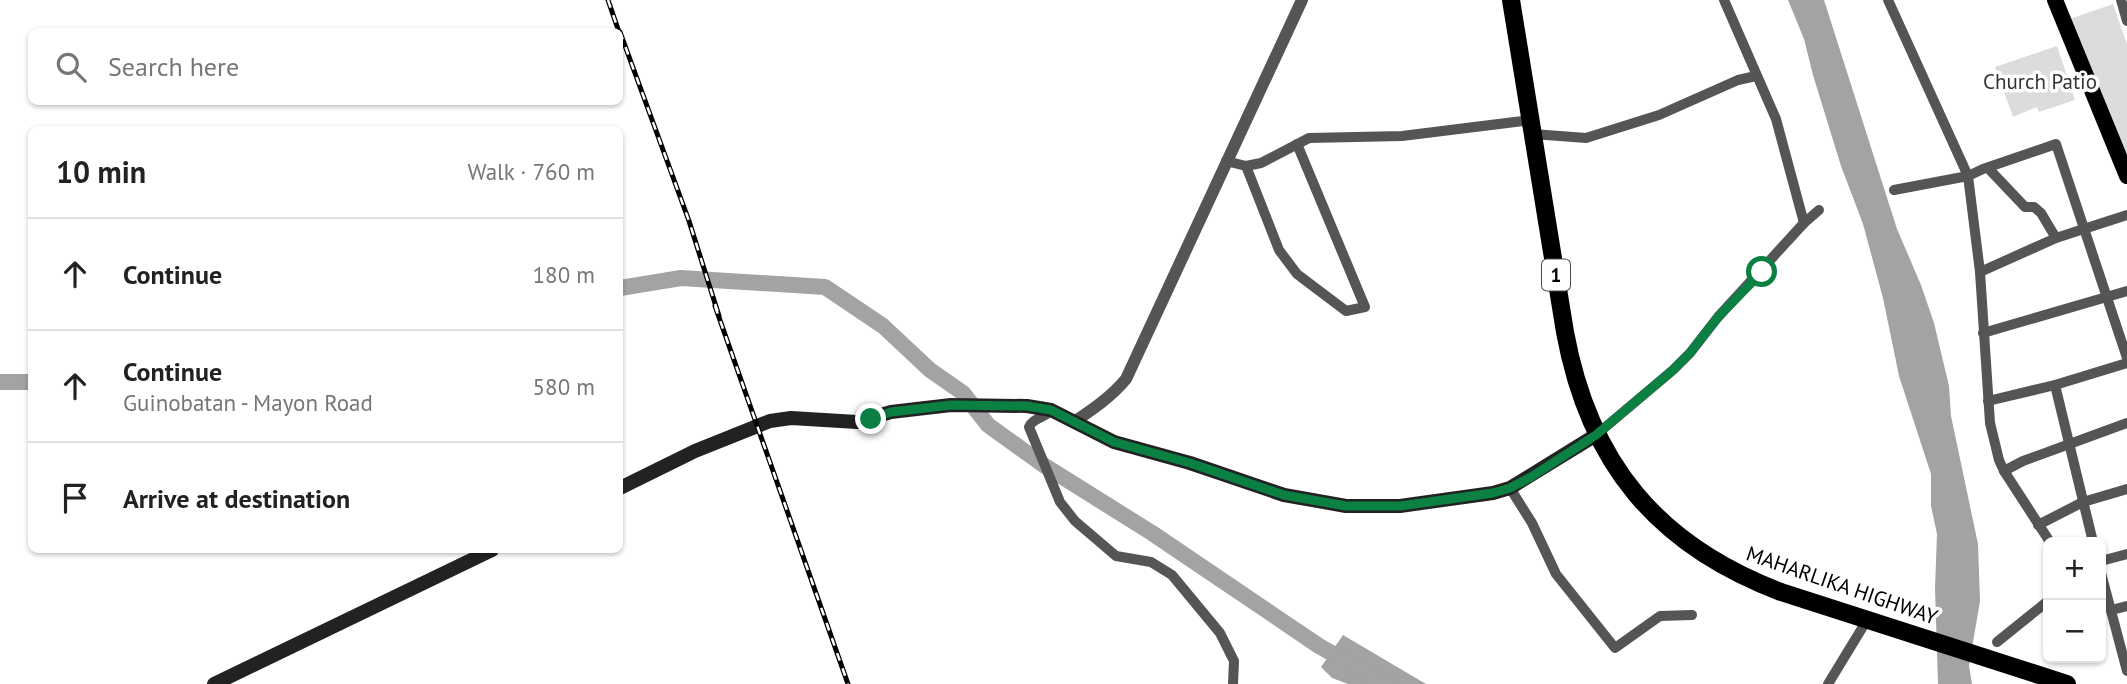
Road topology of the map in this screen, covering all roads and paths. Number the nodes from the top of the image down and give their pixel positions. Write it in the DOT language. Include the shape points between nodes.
graph roads {
  1 [pos="1302,0"];
  2 [pos="1511,0"];
  3 [pos="1724,0"];
  4 [pos="1888,0"];
  5 [pos="2055,0"];
  6 [pos="2121,0"];
  7 [pos="2127,20"];
  8 [pos="1756,76"];
  9 [pos="1532,127"];
  10 [pos="1297,144"];
  11 [pos="1226,161"];
  12 [pos="1246,166"];
  13 [pos="1988,168"];
  14 [pos="1968,176"];
  15 [pos="2127,176"];
  16 [pos="1894,190"];
  17 [pos="1819,210"];
  18 [pos="2127,215"];
  19 [pos="1804,223"];
  20 [pos="2085,228"];
  21 [pos="2056,238"];
  22 [pos="1980,272"];
  23 [pos="2127,291"];
  24 [pos="2108,298"];
  25 [pos="1983,333"];
  26 [pos="2127,360"];
  27 [pos="2055,385"];
  28 [pos="1988,401"];
  29 [pos="1051,410"];
  30 [pos="1074,422"];
  31 [pos="2127,423"];
  32 [pos="1596,435"];
  33 [pos="2068,444"];
  34 [pos="2004,471"];
  35 [pos="623,487"];
  36 [pos="1510,488"];
  37 [pos="2127,489"];
  38 [pos="2083,502"];
  39 [pos="2038,525"];
  40 [pos="2046,537"];
  41 [pos="2092,537"];
  42 [pos="486,553"];
  43 [pos="2127,554"];
  44 [pos="2106,560"];
  45 [pos="2106,592"];
  46 [pos="2043,605"];
  47 [pos="2127,606"];
  48 [pos="2111,610"];
  49 [pos="1692,615"];
  50 [pos="1867,620"];
  51 [pos="1997,642"];
  52 [pos="2127,671"];
  53 [pos="214,684"];
  54 [pos="1233,684"];
  55 [pos="1828,684"];
  56 [pos="2067,684"];
  1 -- 11 [label="street"];
  2 -- 9 [label="highway, MAHARLIKA HIGHWAY / 1"];
  3 -- 8 [label="street"];
  4 -- 14 [label="street"];
  5 -- 15 [label="main road"];
  6 -- 7 [label="street"];
  8 -- 9 [label="street" via="1586,138"];
  8 -- 19 [label="street" via="1776,119"];
  9 -- 10 [label="street" via="1309,138"];
  9 -- 32 [label="highway, MAHARLIKA HIGHWAY / 1" via="1569,355"];
  10 -- 12 [label="street"];
  10 -- 12 [label="street" via="1364,307 1346,311 1297,274 1279,250"];
  11 -- 12 [label="street"];
  11 -- 30 [label="street" via="1126,379"];
  13 -- 14 [label="street"];
  13 -- 20 [label="street" via="2056,144"];
  13 -- 21 [label="street" via="2025,207 2034,206 2041,213"];
  14 -- 16 [label="street"];
  14 -- 22 [label="street"];
  17 -- 19 [label="street"];
  18 -- 20 [label="street"];
  19 -- 32 [label="street" via="1690,353"];
  20 -- 21 [label="street"];
  20 -- 24 [label="street"];
  21 -- 22 [label="street"];
  22 -- 25 [label="street"];
  23 -- 24 [label="street"];
  24 -- 25 [label="street"];
  24 -- 26 [label="street"];
  25 -- 28 [label="street"];
  26 -- 27 [label="street"];
  27 -- 28 [label="street"];
  27 -- 33 [label="street"];
  28 -- 34 [label="street"];
  29 -- 30 [label="main road"];
  29 -- 35 [label="main road" via="951,405 891,412 857,422 771,421"];
  29 -- 54 [label="street" via="1029,427 1060,502 1116,556 1151,562 1172,575 1220,633 1234,661"];
  30 -- 36 [label="main road" via="1114,442 1284,495 1346,506 1400,506"];
  31 -- 33 [label="street"];
  32 -- 36 [label="main road"];
  32 -- 50 [label="highway, MAHARLIKA HIGHWAY / 1" via="1638,498 1702,553 1763,585"];
  33 -- 34 [label="street"];
  33 -- 38 [label="street"];
  34 -- 39 [label="street"];
  36 -- 49 [label="street" via="1556,574 1615,648 1660,615"];
  37 -- 38 [label="street"];
  38 -- 39 [label="street"];
  38 -- 41 [label="street"];
  39 -- 40 [label="street"];
  42 -- 53 [label="main road"];
  43 -- 44 [label="street"];
  45 -- 48 [label="street"];
  46 -- 51 [label="street"];
  47 -- 48 [label="street"];
  48 -- 52 [label="street"];
  50 -- 55 [label="street"];
  50 -- 56 [label="highway, MAHARLIKA HIGHWAY / 1"];
}
